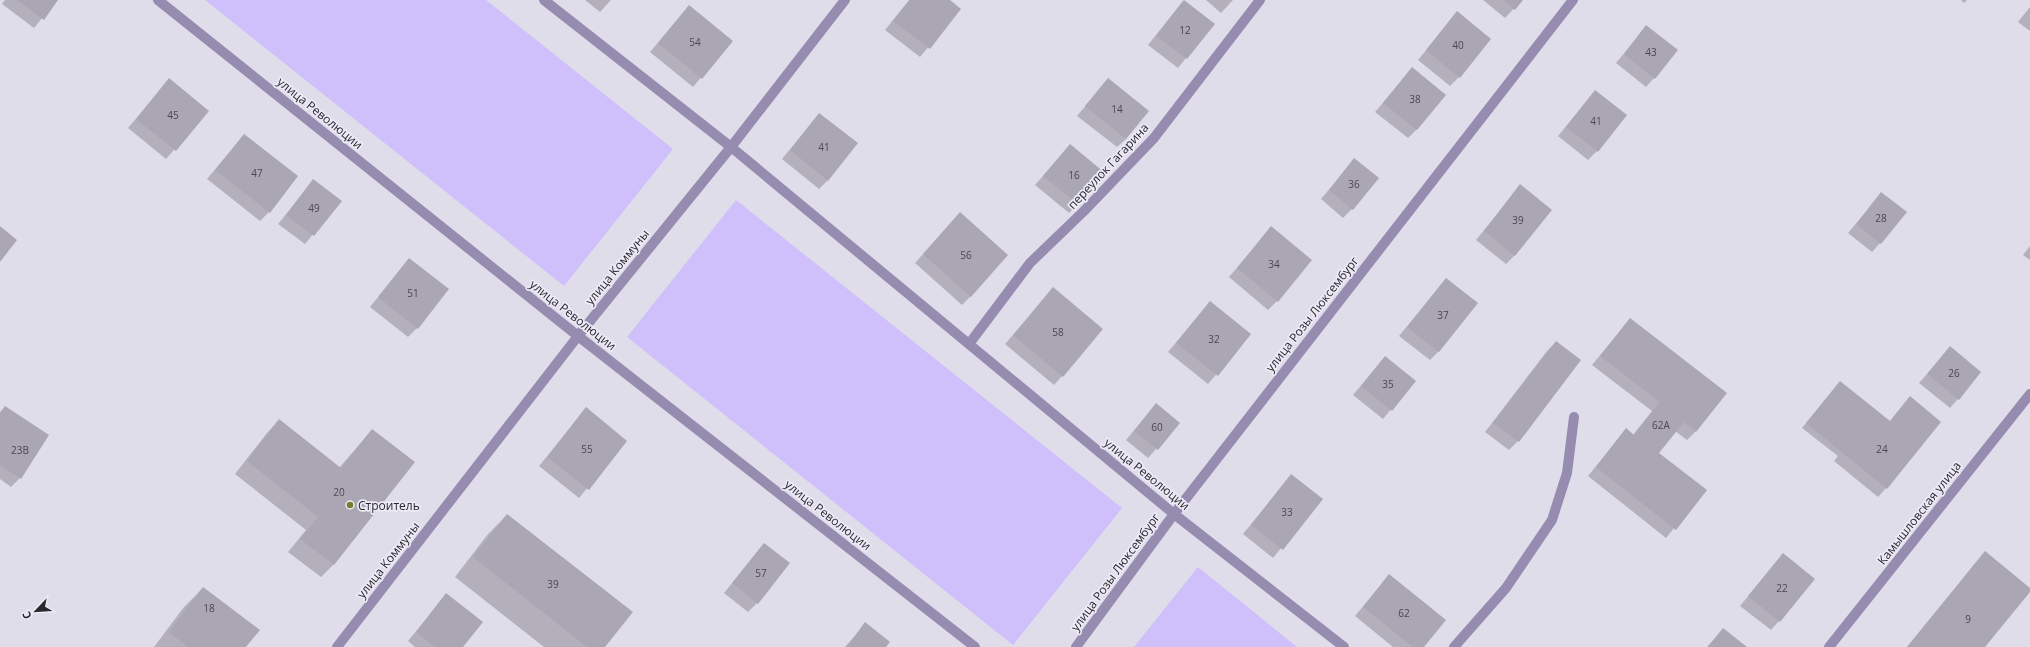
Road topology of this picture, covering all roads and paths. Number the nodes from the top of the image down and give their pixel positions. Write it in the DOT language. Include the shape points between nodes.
graph roads {
  1 [pos="158,0"];
  2 [pos="544,0"];
  3 [pos="846,0"];
  4 [pos="1260,0"];
  5 [pos="1573,0"];
  6 [pos="731,147"];
  7 [pos="578,336"];
  8 [pos="970,344"];
  9 [pos="2030,394"];
  10 [pos="1574,417"];
  11 [pos="1174,514"];
  12 [pos="337,647"];
  13 [pos="975,647"];
  14 [pos="1076,647"];
  15 [pos="1344,647"];
  16 [pos="1454,647"];
  17 [pos="1829,647"];
  1 -- 7 [label="street, улица Революции"];
  2 -- 6 [label="street, улица Революции"];
  3 -- 6 [label="street, улица Коммуны"];
  4 -- 8 [label="street, переулок Гагарина" via="1154,138 1030,263"];
  5 -- 11 [label="street, улица Розы Люксембург"];
  6 -- 7 [label="street, улица Коммуны"];
  6 -- 8 [label="street, улица Революции"];
  7 -- 12 [label="street, улица Коммуны"];
  7 -- 13 [label="street, улица Революции"];
  8 -- 11 [label="street, улица Революции"];
  9 -- 17 [label="street, Камышловская улица"];
  10 -- 16 [label="street" via="1567,473 1552,520 1506,588"];
  11 -- 14 [label="street, улица Розы Люксембург"];
  11 -- 15 [label="street, улица Революции"];
}
